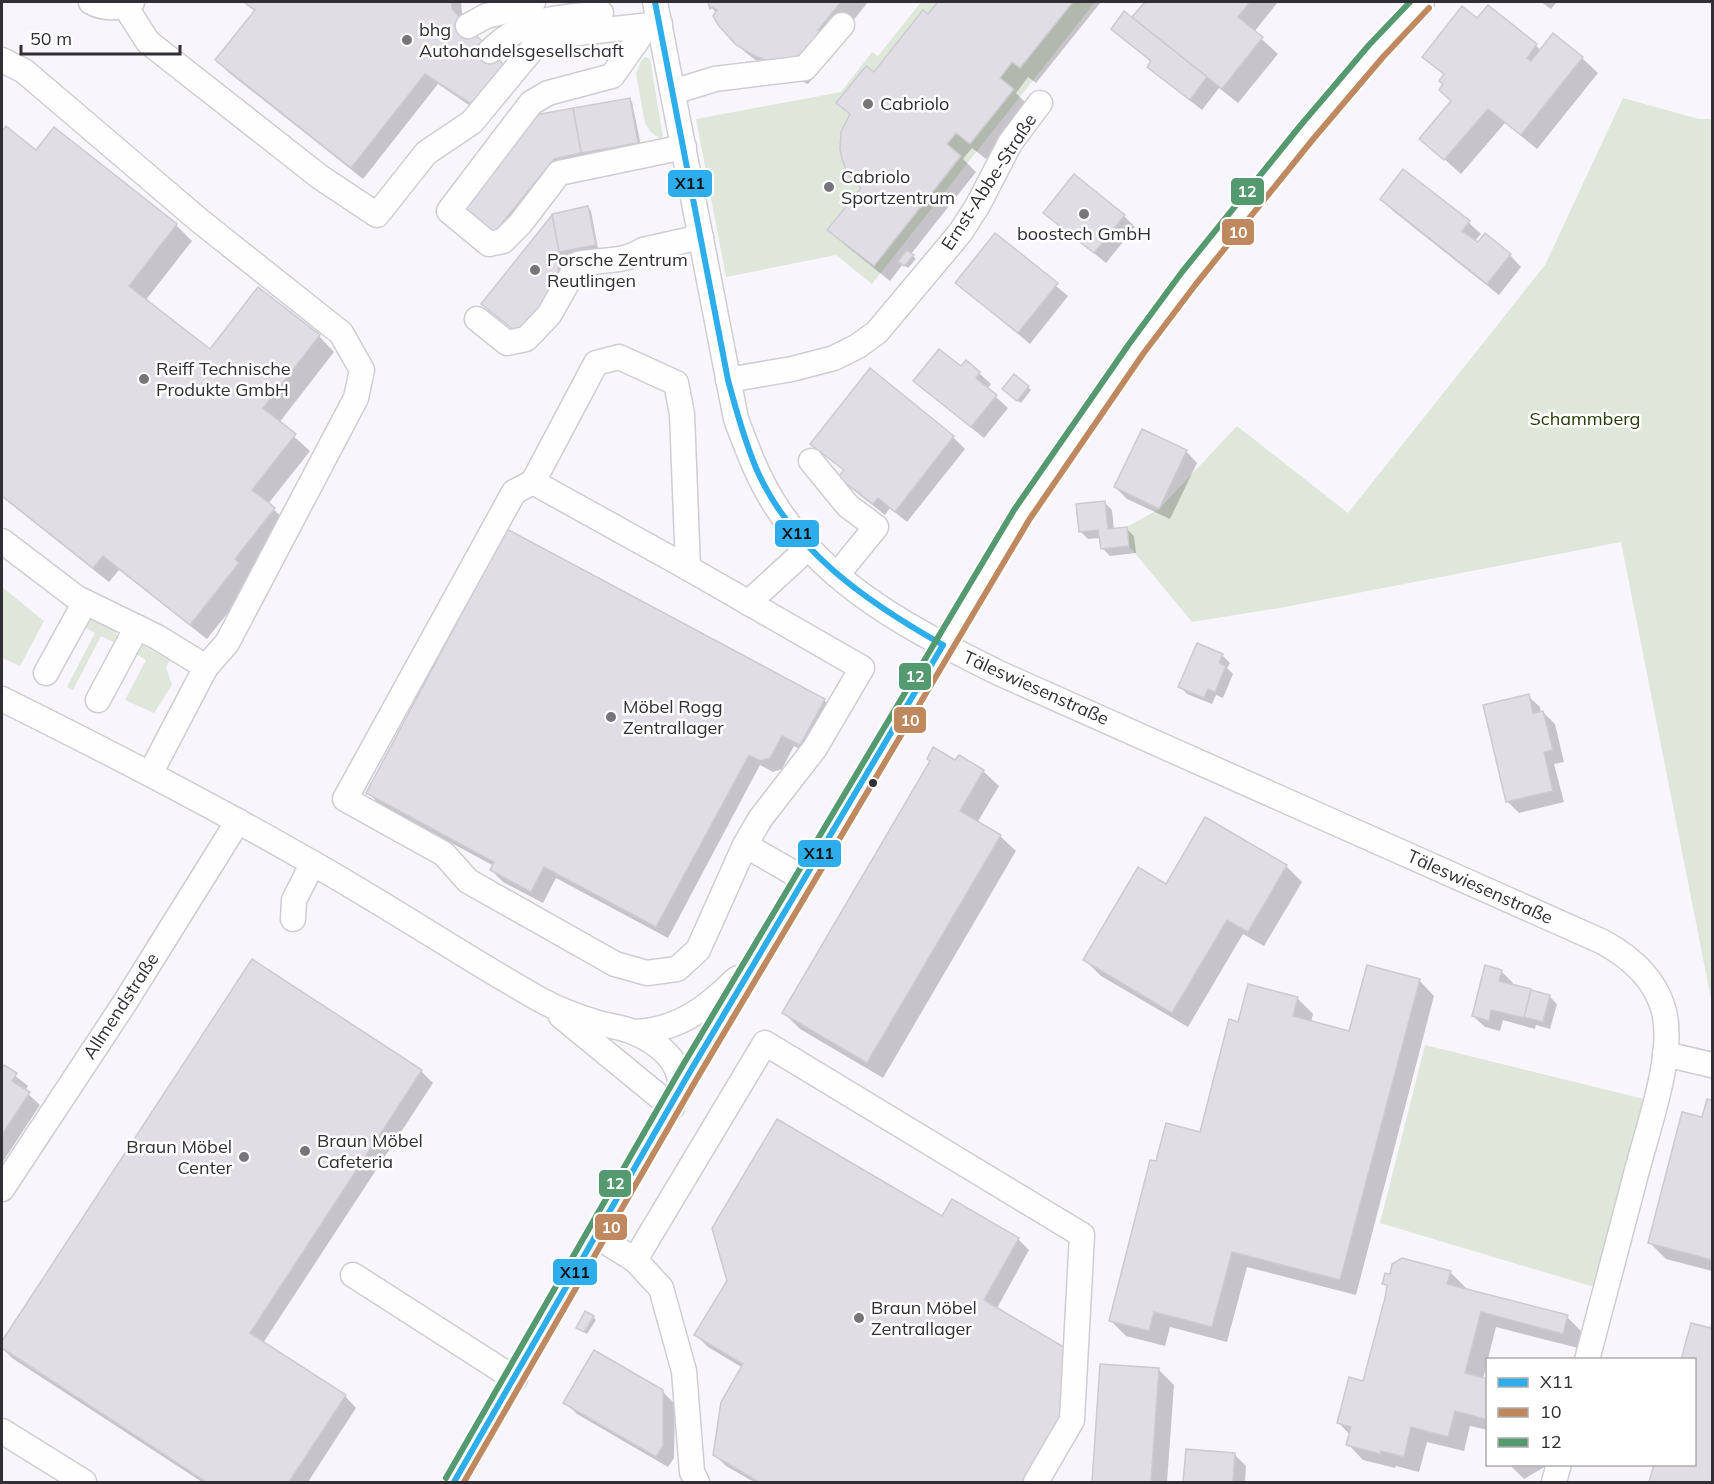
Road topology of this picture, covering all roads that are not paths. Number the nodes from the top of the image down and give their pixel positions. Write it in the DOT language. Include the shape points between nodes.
graph roads {
  1 [pos="91,2"];
  2 [pos="1422,2"];
  3 [pos="129,4"];
  4 [pos="522,6"];
  5 [pos="602,15"];
  6 [pos="654,17"];
  7 [pos="843,25"];
  8 [pos="2,60"];
  9 [pos="673,92"];
  10 [pos="1040,103"];
  11 [pos="684,147"];
  12 [pos="701,237"];
  13 [pos="477,319"];
  14 [pos="728,380"];
  15 [pos="812,461"];
  16 [pos="533,482"];
  17 [pos="2,540"];
  18 [pos="808,548"];
  19 [pos="688,568"];
  20 [pos="837,575"];
  21 [pos="85,602"];
  22 [pos="748,603"];
  23 [pos="137,627"];
  24 [pos="943,645"];
  25 [pos="206,668"];
  26 [pos="46,673"];
  27 [pos="2,699"];
  28 [pos="98,700"];
  29 [pos="150,774"];
  30 [pos="238,821"];
  31 [pos="745,845"];
  32 [pos="313,863"];
  33 [pos="804,879"];
  34 [pos="293,919"];
  35 [pos="750,972"];
  36 [pos="541,1000"];
  37 [pos="634,1032"];
  38 [pos="1665,1054"];
  39 [pos="1713,1065"];
  40 [pos="676,1099"];
  41 [pos="2,1190"];
  42 [pos="595,1235"];
  43 [pos="635,1260"];
  44 [pos="353,1275"];
  45 [pos="1587,1358"];
  46 [pos="515,1379"];
  47 [pos="2,1431"];
  48 [pos="1558,1466"];
  49 [pos="84,1482"];
  50 [pos="454,1482"];
  51 [pos="697,1482"];
  52 [pos="1036,1482"];
  53 [pos="1554,1482"];
  1 -- 3 [label="street" via="114,7"];
  2 -- 24 [label="street" via="1250,200 1136,349 1021,515"];
  3 -- 5 [label="street" via="147,42 320,177 377,215 426,153 472,122 534,47"];
  4 -- 5 [label="street" via="479,39 546,20"];
  5 -- 6 [label="street"];
  6 -- 9 [label="street"];
  6 -- 11 [label="street" via="612,76 548,93 531,102 449,211 489,244 503,241 520,225 559,172"];
  7 -- 9 [label="street" via="805,68 715,79"];
  8 -- 25 [label="street" via="24,71 200,222 341,333 362,370 356,398 323,463 227,643"];
  9 -- 11 [label="street"];
  10 -- 14 [label="street, Ernst-Abbe-Straße" via="1010,143 960,232 877,332 834,358"];
  11 -- 12 [label="street"];
  12 -- 13 [label="street" via="627,257 578,264 549,315 526,339 507,343"];
  12 -- 14 [label="street"];
  14 -- 18 [label="street" via="736,419 761,481"];
  15 -- 20 [label="street" via="848,506 876,527"];
  16 -- 19 [label="street"];
  16 -- 19 [label="street" via="596,363 619,357 676,383 682,414"];
  16 -- 31 [label="street" via="514,492 345,799 444,855 468,881 615,964 647,973 677,969 699,950"];
  17 -- 21 [label="street"];
  18 -- 20 [label="street"];
  18 -- 22 [label="street"];
  19 -- 22 [label="street"];
  20 -- 24 [label="street" via="894,617"];
  21 -- 23 [label="street"];
  21 -- 26 [label="street"];
  22 -- 31 [label="street" via="862,668 815,748 760,819"];
  23 -- 25 [label="street"];
  23 -- 28 [label="street"];
  24 -- 33 [label="street"];
  24 -- 38 [label="street, Täleswiesenstraße" via="1621,952 1656,990 1664,1008"];
  25 -- 29 [label="street"];
  27 -- 29 [label="street"];
  29 -- 30 [label="street"];
  30 -- 32 [label="street"];
  30 -- 41 [label="street, Allmendstraße"];
  31 -- 33 [label="street"];
  32 -- 34 [label="street" via="294,900"];
  32 -- 36 [label="street"];
  33 -- 35 [label="street"];
  35 -- 37 [label="street" via="735,979 684,1021"];
  35 -- 40 [label="street"];
  36 -- 37 [label="street" via="597,1023"];
  36 -- 40 [label="street"];
  37 -- 40 [label="street" via="676,1064 681,1080"];
  38 -- 39 [label="street"];
  38 -- 45 [label="street, Täleswiesenstraße"];
  40 -- 42 [label="street"];
  42 -- 43 [label="street"];
  42 -- 46 [label="street"];
  43 -- 51 [label="street" via="661,1288 684,1371 692,1472"];
  43 -- 52 [label="street" via="765,1043 1082,1235 1072,1420"];
  44 -- 46 [label="street"];
  46 -- 50 [label="street"];
  47 -- 49 [label="street"];
  48 -- 53 [label="street"];
}
